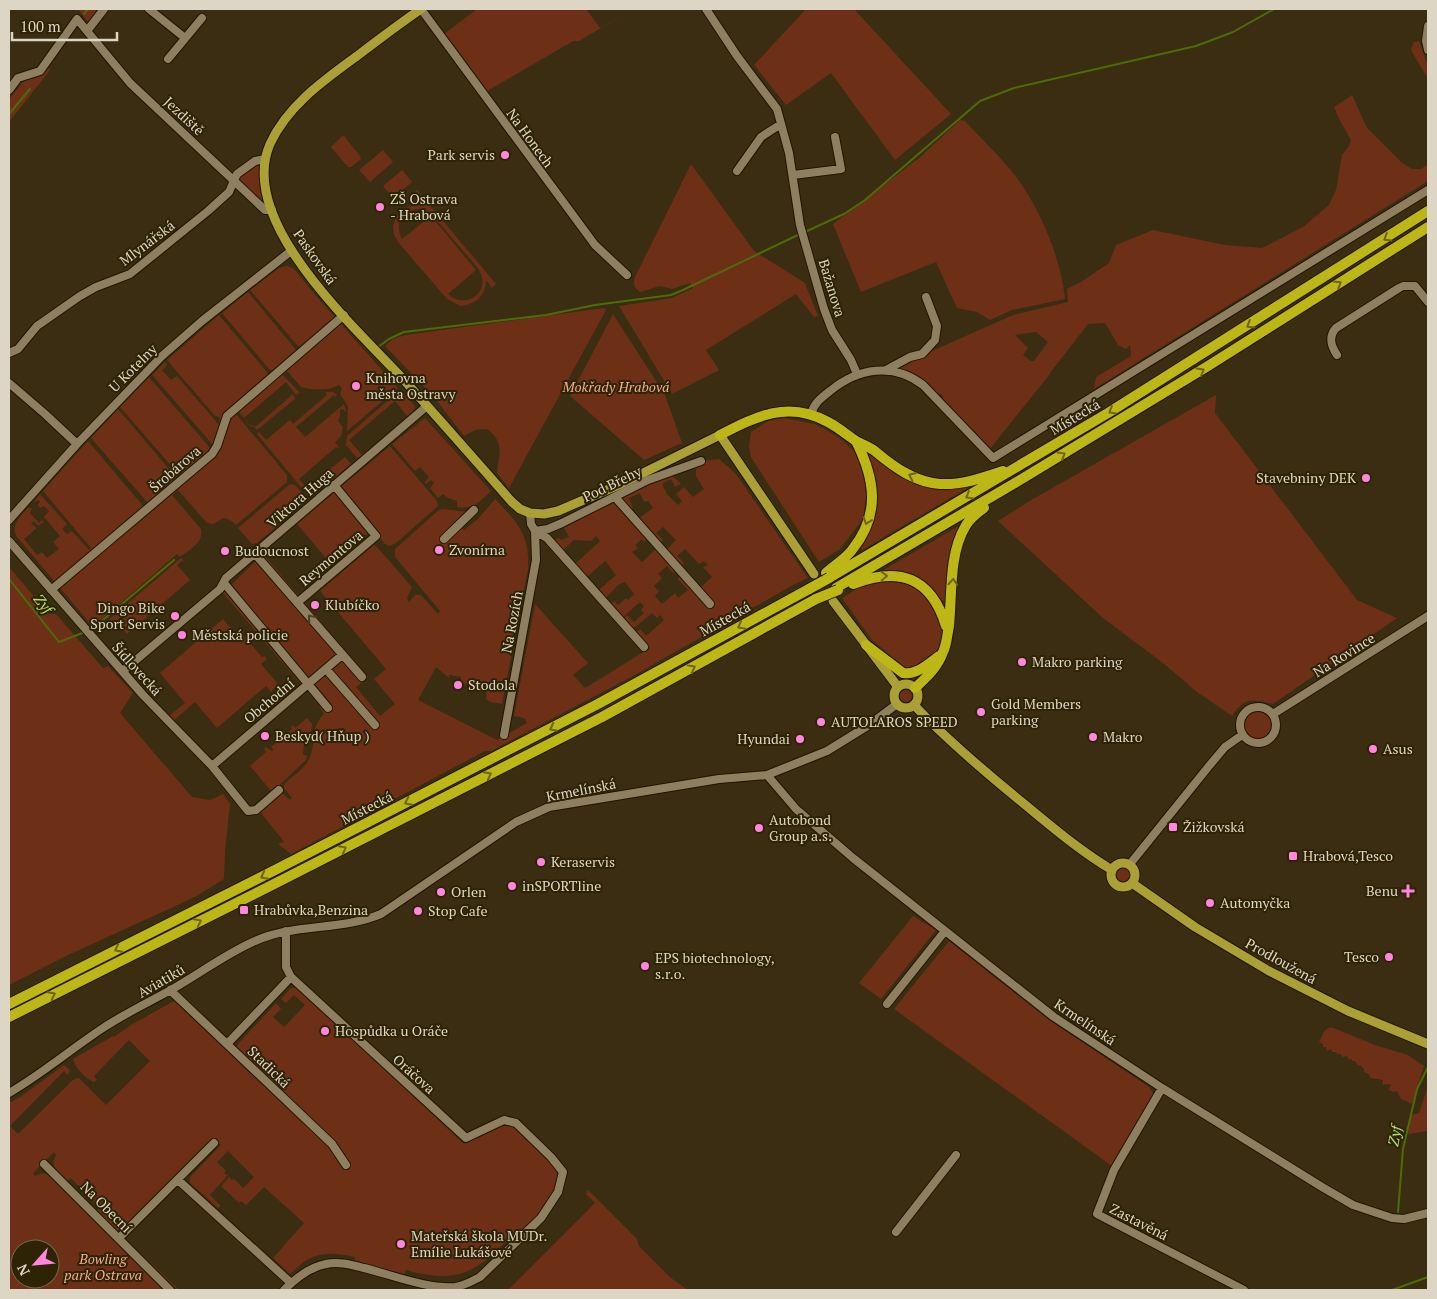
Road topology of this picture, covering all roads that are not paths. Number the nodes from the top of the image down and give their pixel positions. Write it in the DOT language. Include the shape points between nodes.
graph roads {
  1 [pos="104,9"];
  2 [pos="149,9"];
  3 [pos="421,9"];
  4 [pos="706,9"];
  5 [pos="202,18"];
  6 [pos="1428,26"];
  7 [pos="87,31"];
  8 [pos="185,38"];
  9 [pos="1428,50"];
  10 [pos="168,59"];
  11 [pos="9,90"];
  12 [pos="781,124"];
  13 [pos="835,137"];
  14 [pos="265,159"];
  15 [pos="737,171"];
  16 [pos="793,175"];
  17 [pos="234,182"];
  18 [pos="1428,190"];
  19 [pos="272,210"];
  20 [pos="1428,212"];
  21 [pos="1428,227"];
  22 [pos="291,251"];
  23 [pos="627,275"];
  24 [pos="926,297"];
  25 [pos="1428,302"];
  26 [pos="344,315"];
  27 [pos="9,353"];
  28 [pos="1336,355"];
  29 [pos="886,370"];
  30 [pos="857,374"];
  31 [pos="9,383"];
  32 [pos="428,406"];
  33 [pos="811,414"];
  34 [pos="720,435"];
  35 [pos="856,441"];
  36 [pos="77,444"];
  37 [pos="702,461"];
  38 [pos="1026,462"];
  39 [pos="1020,480"];
  40 [pos="334,486"];
  41 [pos="615,496"];
  42 [pos="474,510"];
  43 [pos="530,513"];
  44 [pos="9,520"];
  45 [pos="535,531"];
  46 [pos="444,539"];
  47 [pos="9,542"];
  48 [pos="255,554"];
  49 [pos="814,574"];
  50 [pos="827,575"];
  51 [pos="224,583"];
  52 [pos="837,589"];
  53 [pos="51,590"];
  54 [pos="833,601"];
  55 [pos="298,602"];
  56 [pos="710,604"];
  57 [pos="1428,616"];
  58 [pos="948,631"];
  59 [pos="866,645"];
  60 [pos="644,647"];
  61 [pos="944,652"];
  62 [pos="342,655"];
  63 [pos="326,669"];
  64 [pos="123,671"];
  65 [pos="362,677"];
  66 [pos="308,684"];
  67 [pos="898,687"];
  68 [pos="915,688"];
  69 [pos="897,704"];
  70 [pos="914,706"];
  71 [pos="328,708"];
  72 [pos="1273,714"];
  73 [pos="375,726"];
  74 [pos="504,735"];
  75 [pos="1242,735"];
  76 [pos="212,766"];
  77 [pos="767,775"];
  78 [pos="278,790"];
  79 [pos="1130,864"];
  80 [pos="1112,870"];
  81 [pos="1132,883"];
  82 [pos="340,924"];
  83 [pos="286,931"];
  84 [pos="945,931"];
  85 [pos="291,978"];
  86 [pos="170,990"];
  87 [pos="9,1004"];
  88 [pos="887,1004"];
  89 [pos="9,1017"];
  90 [pos="227,1044"];
  91 [pos="1428,1044"];
  92 [pos="1162,1088"];
  93 [pos="9,1093"];
  94 [pos="214,1143"];
  95 [pos="956,1155"];
  96 [pos="44,1164"];
  97 [pos="346,1166"];
  98 [pos="178,1180"];
  99 [pos="1428,1212"];
  100 [pos="896,1232"];
  101 [pos="119,1238"];
  102 [pos="291,1283"];
  103 [pos="170,1290"];
  104 [pos="284,1290"];
  105 [pos="1244,1290"];
  1 -- 7 [label="street"];
  2 -- 8 [label="street"];
  3 -- 14 [label="main road, Paskovská" via="311,92 280,126"];
  3 -- 23 [label="street, Na Honech" via="595,244"];
  4 -- 12 [label="street, Bažanova" via="736,56 777,109"];
  5 -- 8 [label="street"];
  6 -- 9 [label="street"];
  7 -- 11 [label="street, Jezdiště" via="77,19 40,71 18,78"];
  7 -- 17 [label="street, Jezdiště" via="130,83"];
  8 -- 10 [label="street"];
  12 -- 15 [label="street" via="760,137"];
  12 -- 16 [label="street, Bažanova"];
  13 -- 16 [label="street" via="841,168"];
  14 -- 17 [label="street, Mlynářská" via="255,161 237,174"];
  14 -- 19 [label="main road, Paskovská" via="265,182"];
  16 -- 30 [label="street, Bažanova" via="802,233 829,323"];
  17 -- 19 [label="street, Jezdiště" via="264,210"];
  17 -- 27 [label="street, Mlynářská" via="229,192 208,211 130,274 80,296 37,326 18,349"];
  18 -- 29 [label="street" via="993,458 923,385 909,376"];
  19 -- 22 [label="main road, Paskovská"];
  20 -- 38 [label="highway, Místecká, one-way"];
  39 -- 21 [label="highway, Místecká, one-way"];
  22 -- 26 [label="main road, Paskovská" via="316,286"];
  22 -- 36 [label="street, U Kotelny" via="162,356"];
  24 -- 29 [label="street" via="937,326 935,340 922,354"];
  25 -- 28 [label="street" via="1415,286 1399,288 1332,332 1331,343"];
  26 -- 32 [label="main road, Paskovská"];
  26 -- 53 [label="street, Šrobárova" via="227,416 212,454"];
  29 -- 30 [label="street"];
  30 -- 33 [label="street" via="840,382 816,402"];
  31 -- 36 [label="street"];
  32 -- 40 [label="street, Viktora Huga"];
  32 -- 43 [label="main road, Paskovská" via="512,502"];
  33 -- 34 [label="highway" via="768,413"];
  33 -- 35 [label="highway"];
  34 -- 43 [label="main road" via="558,511"];
  34 -- 49 [label="main road"];
  38 -- 35 [label="highway, one-way" via="976,480 939,484 904,473"];
  35 -- 50 [label="highway, one-way" via="871,478 871,508 857,543"];
  36 -- 44 [label="street, U Kotelny"];
  37 -- 41 [label="street, Pod Břehy" via="648,480"];
  38 -- 50 [label="highway, Místecká, one-way"];
  39 -- 52 [label="highway, Místecká"];
  58 -- 39 [label="highway, one-way" via="955,555 965,526 974,515"];
  40 -- 48 [label="street, Viktora Huga"];
  40 -- 55 [label="street, Reymontova" via="376,536"];
  41 -- 45 [label="street, Pod Břehy" via="562,523"];
  41 -- 56 [label="street"];
  42 -- 46 [label="street"];
  43 -- 45 [label="street, Na Rozích"];
  45 -- 60 [label="street" via="547,538"];
  45 -- 74 [label="street, Na Rozích" via="536,560"];
  47 -- 53 [label="street, Šídlovecká"];
  48 -- 51 [label="street, Viktora Huga"];
  48 -- 55 [label="street"];
  50 -- 87 [label="highway, Místecká, one-way, bridge" via="784,603 596,705"];
  51 -- 64 [label="street, Viktora Huga"];
  51 -- 66 [label="street"];
  52 -- 58 [label="highway, one-way" via="880,576 909,579 923,587 935,600"];
  89 -- 52 [label="highway, Místecká, one-way, bridge" via="602,717"];
  53 -- 64 [label="street, Šídlovecká"];
  54 -- 59 [label="main road"];
  62 -- 55 [label="street, one-way"];
  57 -- 72 [label="street, Na Rovince"];
  58 -- 61 [label="highway"];
  59 -- 61 [label="highway" via="903,673 910,674"];
  59 -- 67 [label="main road"];
  61 -- 68 [label="highway"];
  62 -- 63 [label="street, Obchodní"];
  62 -- 65 [label="street"];
  63 -- 66 [label="street, Obchodní"];
  63 -- 73 [label="street"];
  64 -- 76 [label="street, Šídlovecká"];
  66 -- 71 [label="street"];
  66 -- 76 [label="street, Obchodní"];
  67 -- 68 [label="main road" via="906,684"];
  67 -- 69 [label="main road" via="894,696"];
  68 -- 70 [label="main road" via="918,697"];
  69 -- 70 [label="main road" via="905,708"];
  69 -- 77 [label="street, Krmelínská" via="827,750"];
  70 -- 80 [label="main road" via="990,776 1070,841"];
  72 -- 75 [label="street" via="1262,707 1250,708 1239,723"];
  72 -- 75 [label="street" via="1276,729 1268,741 1252,743"];
  75 -- 79 [label="street" via="1225,746"];
  76 -- 78 [label="street, Šídlovecká" via="248,811 256,810"];
  77 -- 82 [label="street, Krmelínská" via="719,778 550,807 516,822 387,910 373,917"];
  77 -- 84 [label="street, Krmelínská" via="796,809"];
  79 -- 80 [label="main road" via="1121,862"];
  79 -- 81 [label="main road" via="1135,872"];
  80 -- 81 [label="main road" via="1116,885 1123,887"];
  81 -- 91 [label="main road, Prodloužená" via="1195,927 1277,975 1348,1011"];
  82 -- 83 [label="street, Aviatiků"];
  83 -- 85 [label="street" via="286,967"];
  83 -- 86 [label="street, Aviatiků" via="242,947"];
  84 -- 88 [label="street"];
  84 -- 92 [label="street, Krmelínská" via="1054,1017"];
  85 -- 90 [label="street"];
  85 -- 102 [label="street, Oráčova" via="466,1138 504,1120 516,1124 563,1172 558,1192 541,1218 480,1277 469,1282 456,1287 432,1285 348,1264 326,1264"];
  86 -- 90 [label="street, Stadická"];
  86 -- 93 [label="street, Aviatiků" via="104,1027"];
  90 -- 97 [label="street, Stadická" via="332,1144"];
  92 -- 99 [label="street, Krmelínská" via="1354,1205 1392,1218 1404,1219"];
  92 -- 105 [label="street, Zastavěná" via="1114,1170 1097,1214"];
  94 -- 98 [label="street"];
  95 -- 100 [label="street"];
  96 -- 101 [label="street, Na Obecní"];
  98 -- 101 [label="street"];
  98 -- 102 [label="street"];
  101 -- 103 [label="street, Na Obecní"];
  102 -- 104 [label="street"];
}
